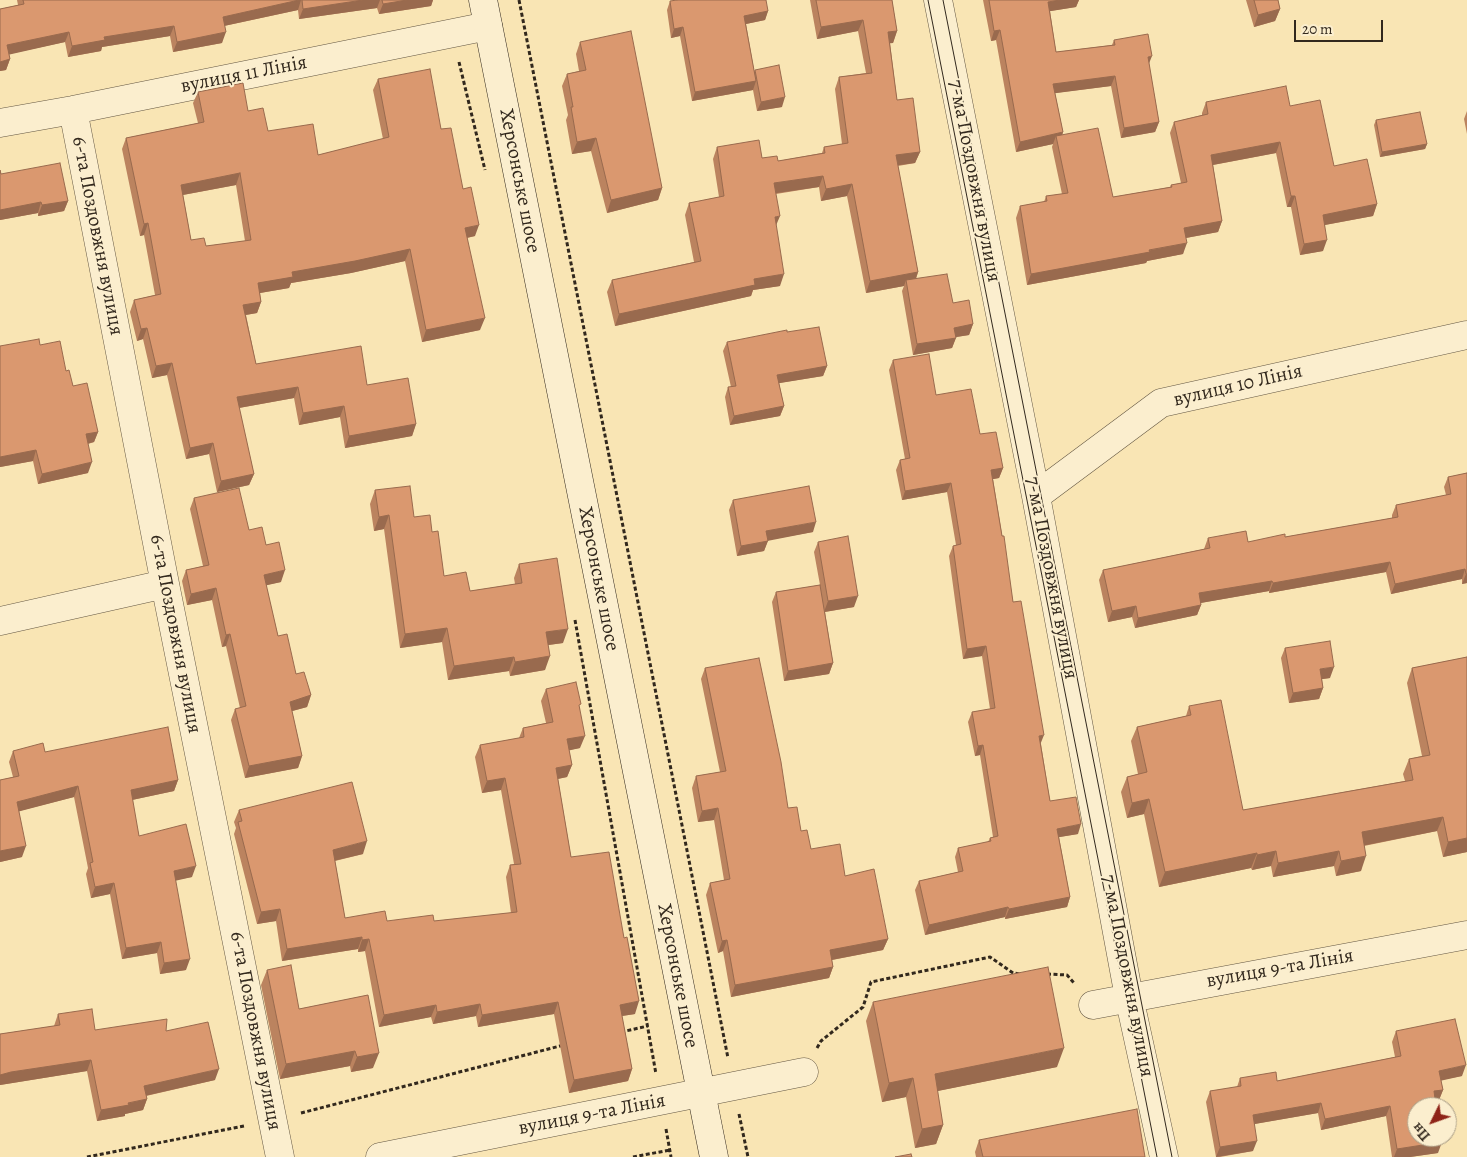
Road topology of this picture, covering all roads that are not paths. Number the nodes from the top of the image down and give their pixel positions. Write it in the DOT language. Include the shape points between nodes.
graph roads {
  1 [pos="938,0"];
  2 [pos="485,13"];
  3 [pos="73,110"];
  4 [pos="0,123"];
  5 [pos="1467,335"];
  6 [pos="1036,496"];
  7 [pos="165,584"];
  8 [pos="0,622"];
  9 [pos="1467,935"];
  10 [pos="1129,997"];
  11 [pos="1093,1005"];
  12 [pos="804,1072"];
  13 [pos="701,1094"];
  14 [pos="280,1157"];
  15 [pos="380,1157"];
  16 [pos="714,1157"];
  17 [pos="1164,1157"];
  1 -- 6 [label="street, 7-ма Поздовжня вулиця"];
  2 -- 3 [label="street, вулиця 11 Лінія" via="452,33"];
  2 -- 13 [label="street, Херсонське шосе"];
  3 -- 4 [label="street, вулиця 11 Лінія"];
  3 -- 7 [label="street, 6-та Поздовжня вулиця"];
  5 -- 6 [label="street, вулиця 10 Лінія" via="1161,403"];
  6 -- 10 [label="street, 7-ма Поздовжня вулиця"];
  7 -- 8 [label="street"];
  7 -- 14 [label="street, 6-та Поздовжня вулиця"];
  9 -- 10 [label="street, вулиця 9-та Лінія"];
  10 -- 11 [label="street, вулиця 9-та Лінія"];
  10 -- 17 [label="street, 7-ма Поздовжня вулиця"];
  12 -- 13 [label="street, вулиця 9-та Лінія"];
  13 -- 15 [label="street, вулиця 9-та Лінія"];
  13 -- 16 [label="street, Херсонське шосе"];
}
